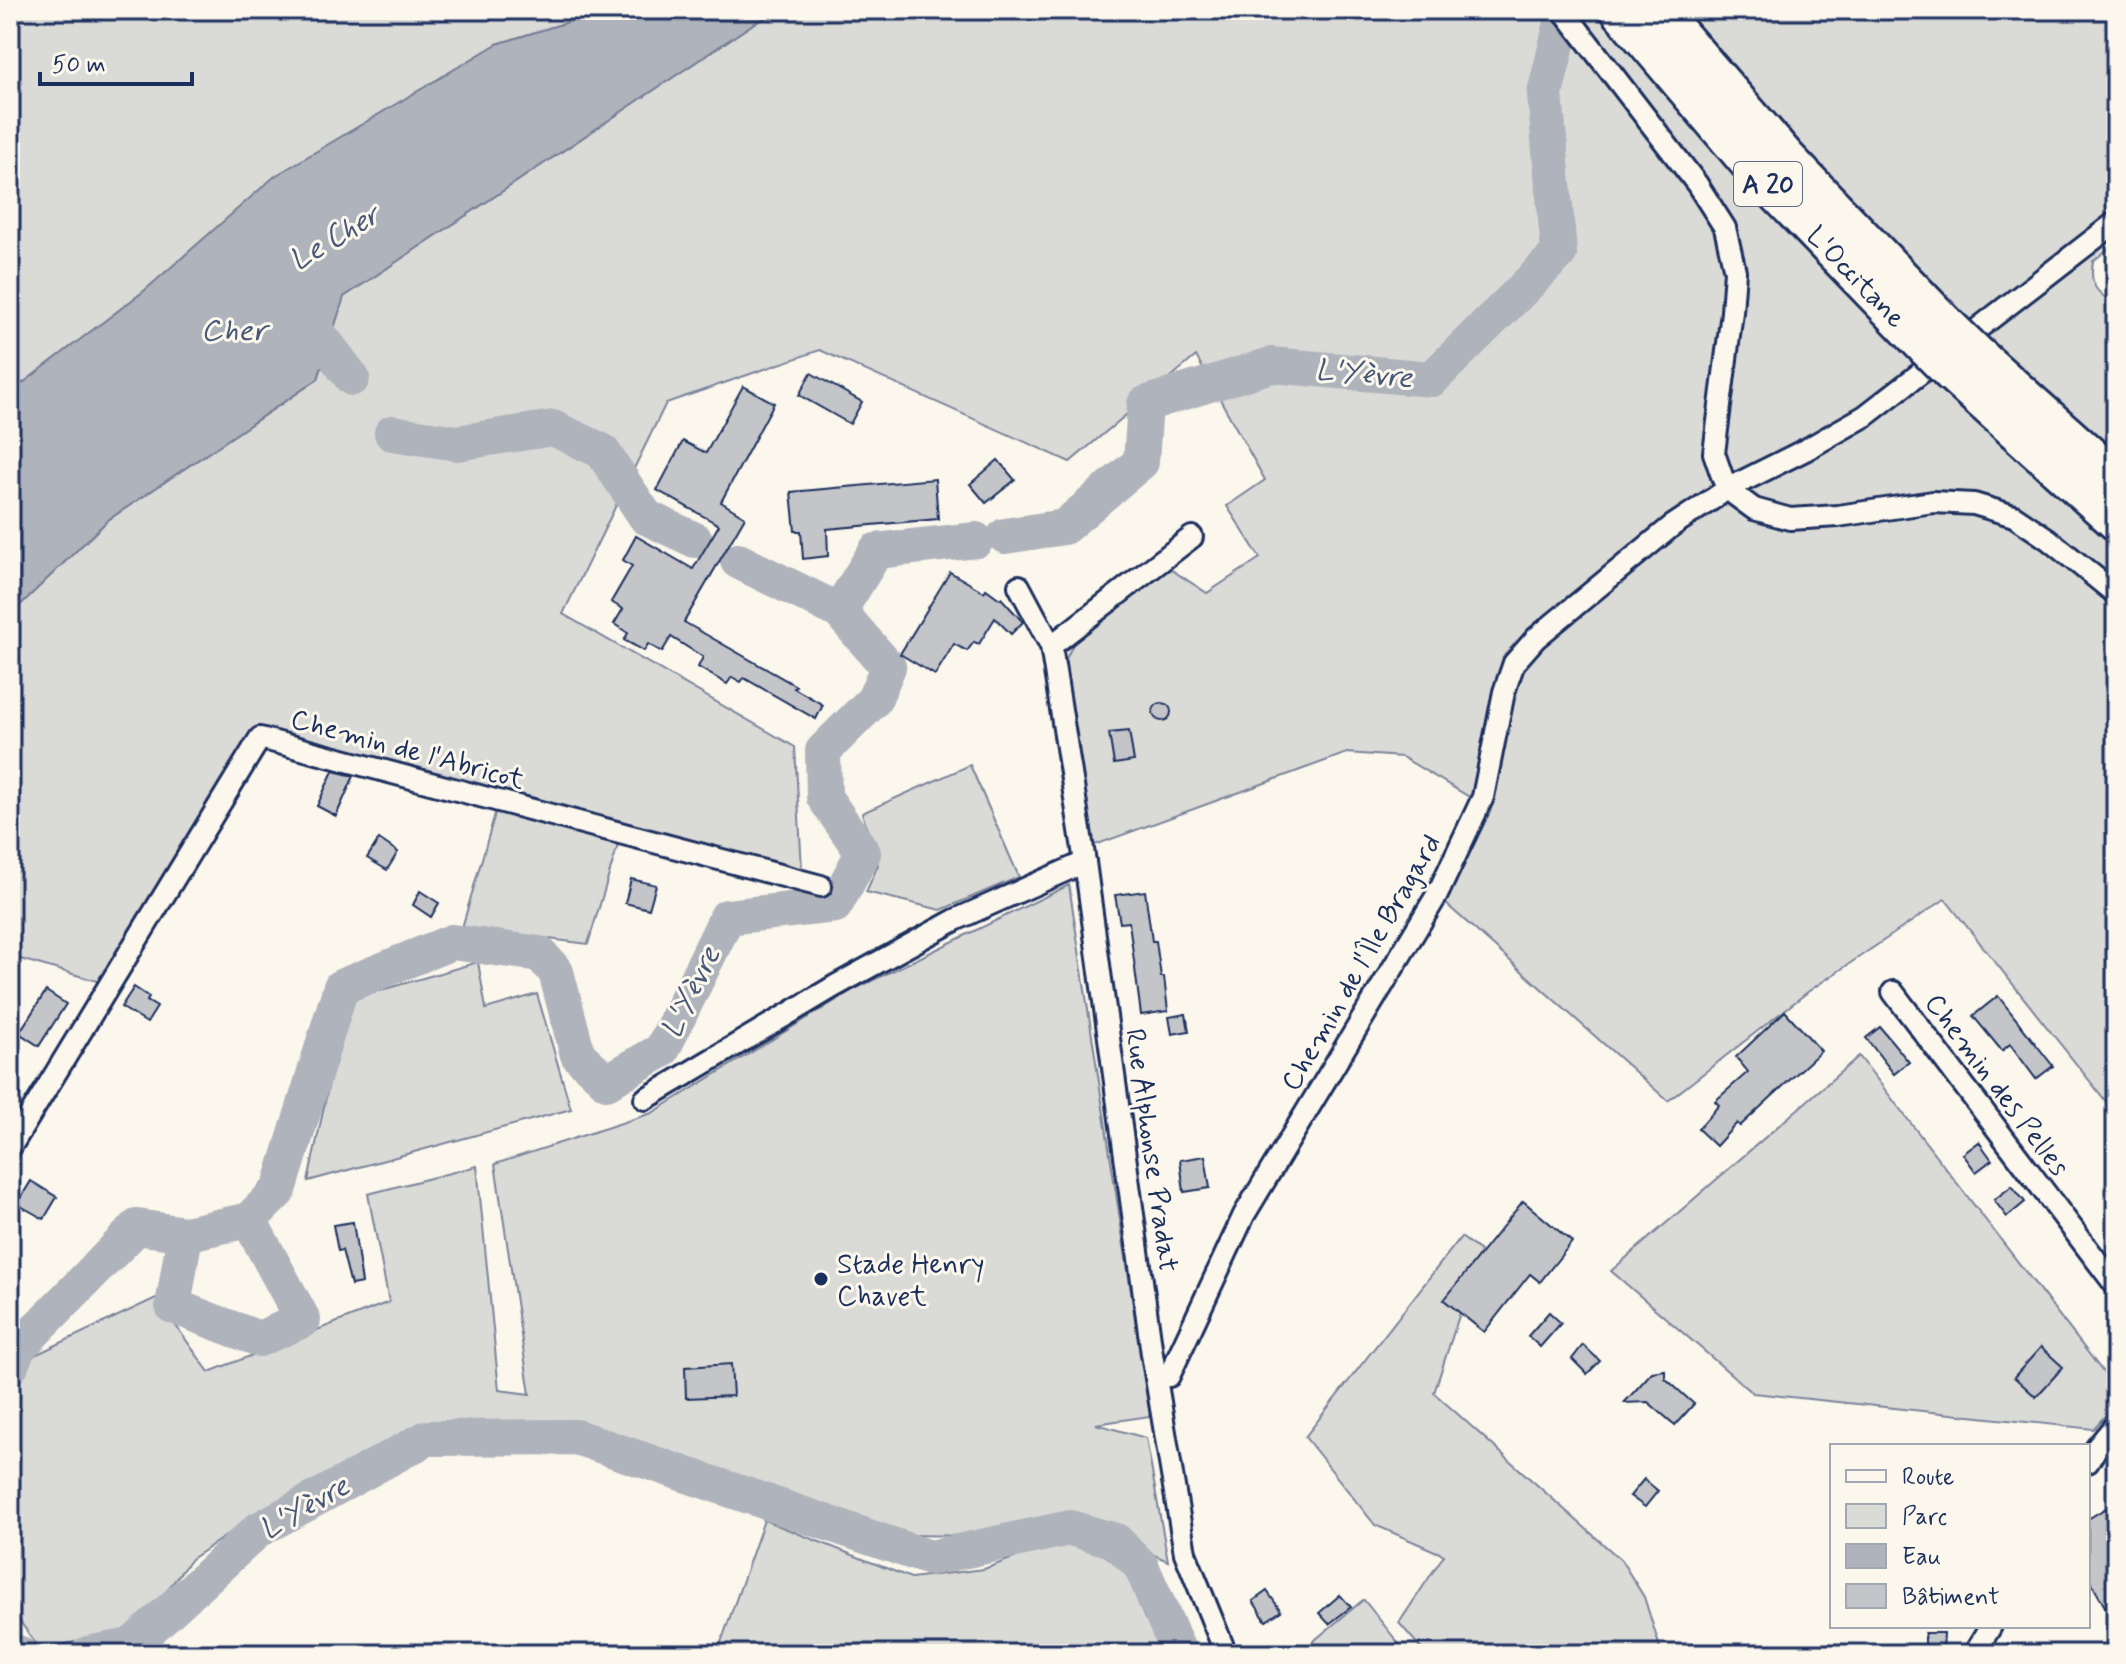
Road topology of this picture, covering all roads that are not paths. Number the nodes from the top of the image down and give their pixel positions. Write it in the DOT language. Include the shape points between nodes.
graph roads {
  1 [pos="1563,10"];
  2 [pos="1619,10"];
  3 [pos="1659,10"];
  4 [pos="2116,222"];
  5 [pos="1951,350"];
  6 [pos="2116,478"];
  7 [pos="1729,488"];
  8 [pos="2116,522"];
  9 [pos="1192,537"];
  10 [pos="1019,586"];
  11 [pos="2116,594"];
  12 [pos="1051,646"];
  13 [pos="1085,862"];
  14 [pos="821,886"];
  15 [pos="1893,992"];
  16 [pos="645,1099"];
  17 [pos="10,1148"];
  18 [pos="2116,1286"];
  19 [pos="1157,1377"];
  20 [pos="2116,1424"];
  21 [pos="2092,1455"];
  22 [pos="1990,1628"];
  23 [pos="1226,1654"];
  24 [pos="1974,1654"];
  1 -- 7 [label="street" via="1725,228 1735,271 1714,453"];
  2 -- 5 [label="highway, L'Occitane / A 20" via="1757,173"];
  3 -- 5 [label="highway, L'Occitane / A 20"];
  4 -- 7 [label="street, Chemin de l'Île Bragard" via="1865,416"];
  5 -- 6 [label="highway, L'Occitane / A 20"];
  5 -- 8 [label="highway, L'Occitane / A 20"];
  7 -- 11 [label="street" via="1754,509 1790,519 1933,502 1974,504 2014,516"];
  7 -- 19 [label="street, Chemin de l'Île Bragard" via="1672,526 1536,638 1514,663 1483,797 1437,895 1244,1215 1169,1376"];
  9 -- 12 [label="street"];
  10 -- 12 [label="street, Rue Alphonse Pradat"];
  12 -- 13 [label="street, Rue Alphonse Pradat"];
  13 -- 16 [label="street" via="955,920"];
  13 -- 19 [label="street, Rue Alphonse Pradat"];
  14 -- 17 [label="street, Chemin de l'Abricot" via="260,738"];
  15 -- 18 [label="street, Chemin des Pelles"];
  19 -- 23 [label="street, Rue Alphonse Pradat" via="1185,1553"];
  20 -- 21 [label="street"];
  22 -- 24 [label="street"];
}
